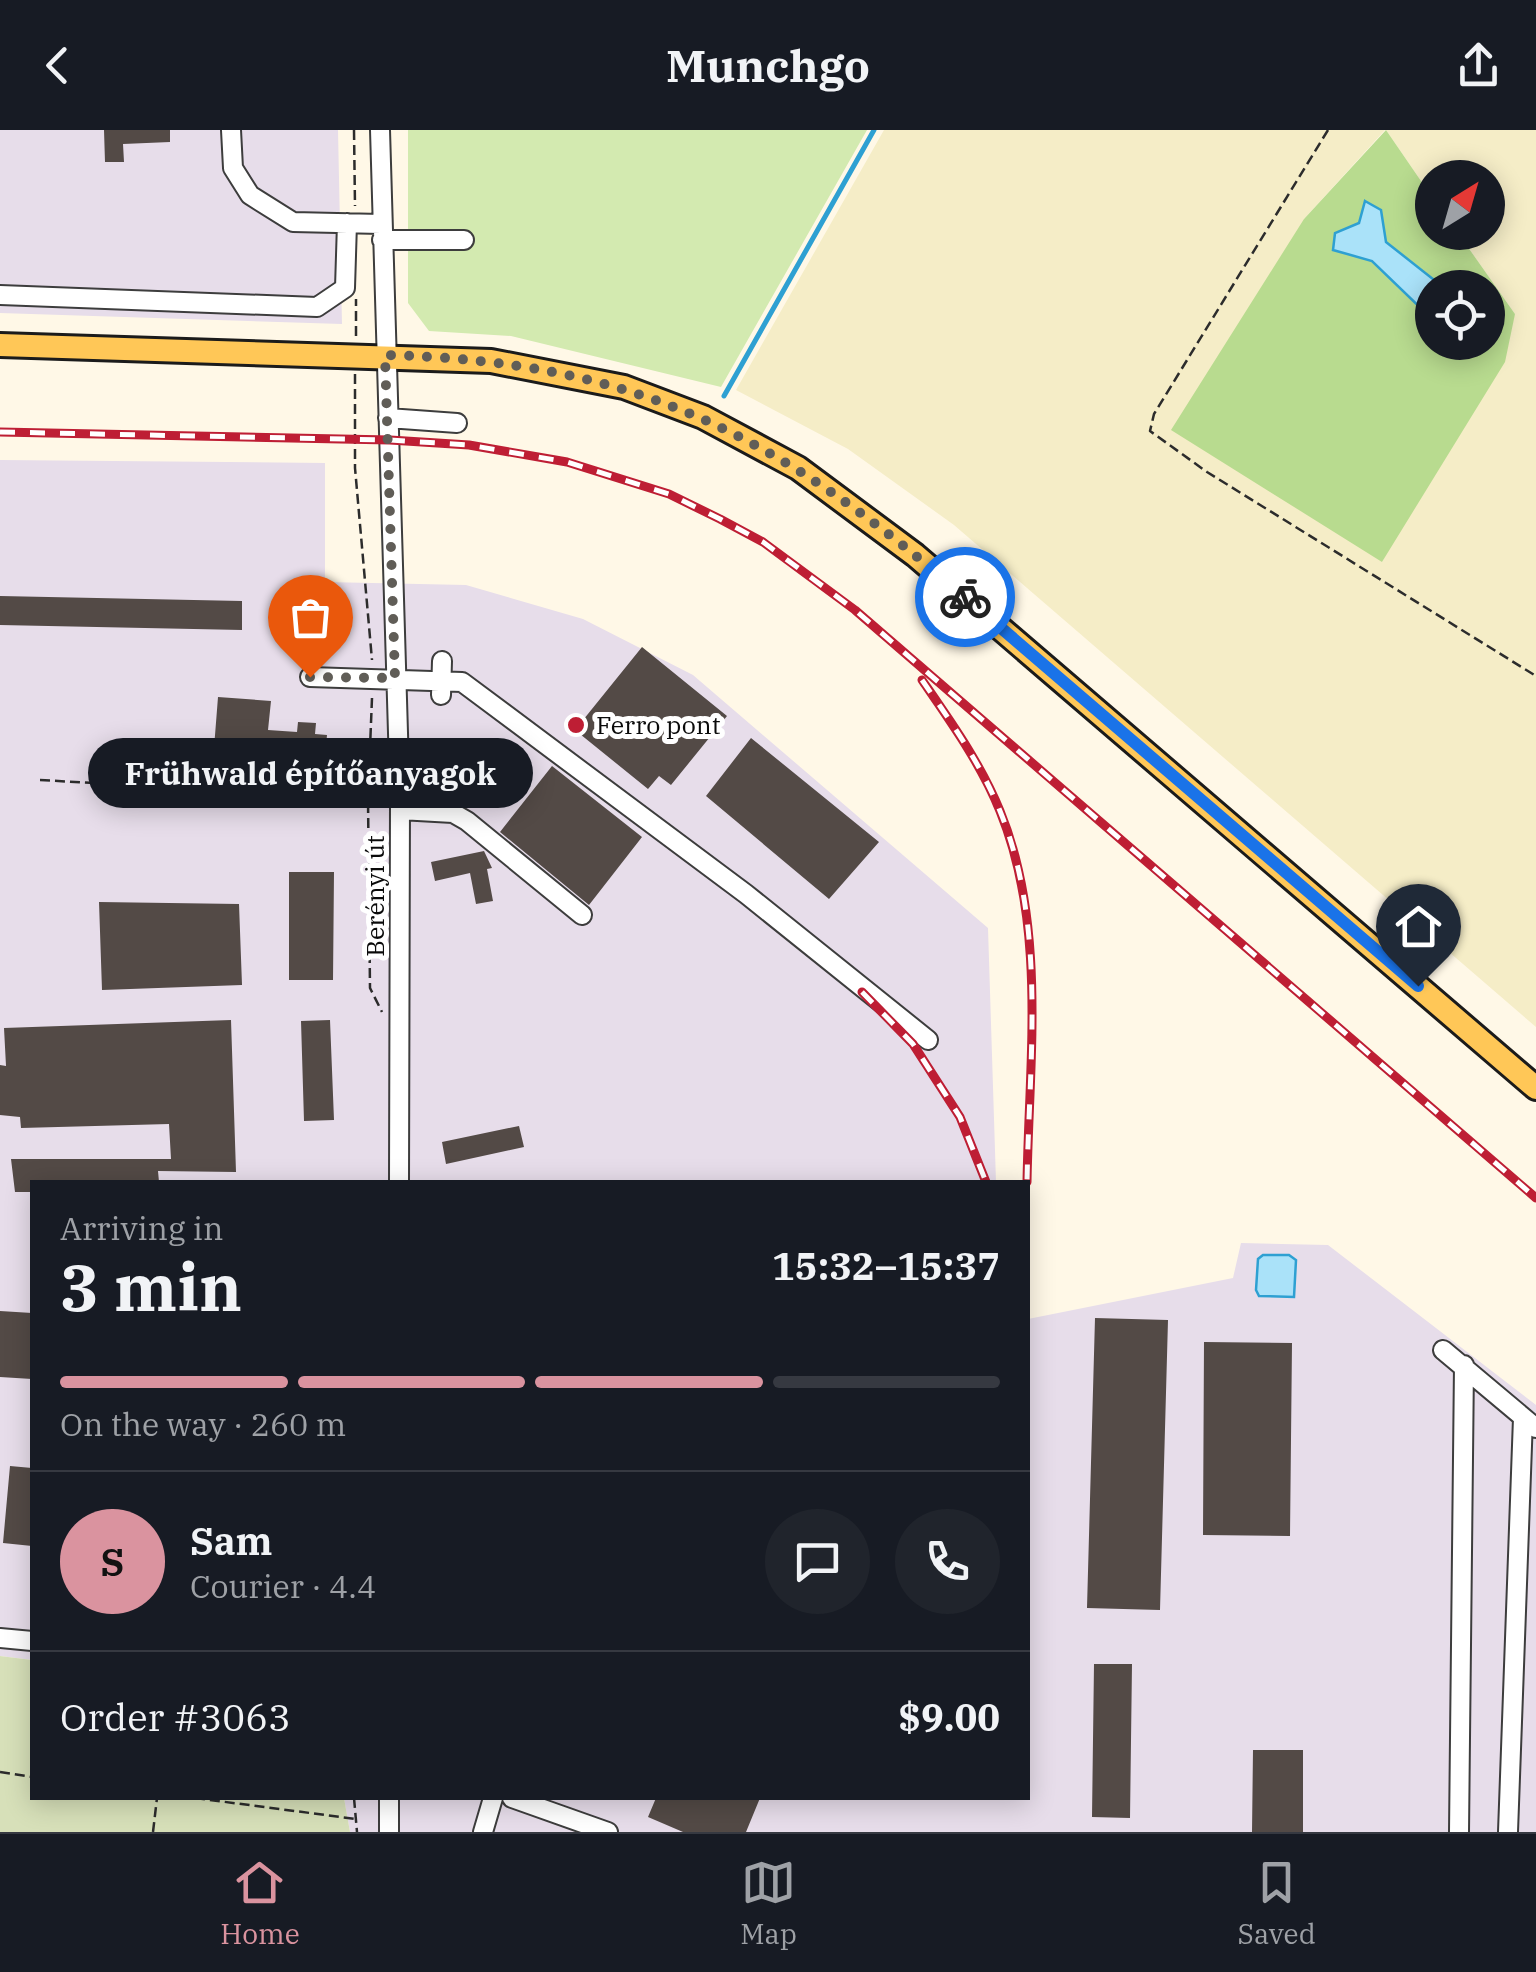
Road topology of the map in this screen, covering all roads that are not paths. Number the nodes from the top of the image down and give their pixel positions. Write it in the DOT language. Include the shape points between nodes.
graph roads {
  1 [pos="231,130"];
  2 [pos="380,130"];
  3 [pos="351,223"];
  4 [pos="382,232"];
  5 [pos="464,240"];
  6 [pos="0,295"];
  7 [pos="0,345"];
  8 [pos="385,355"];
  9 [pos="388,418"];
  10 [pos="457,423"];
  11 [pos="442,661"];
  12 [pos="310,677"];
  13 [pos="395,678"];
  14 [pos="441,688"];
  15 [pos="440,791"];
  16 [pos="400,805"];
  17 [pos="440,812"];
  18 [pos="582,916"];
  19 [pos="928,1040"];
  20 [pos="1536,1088"];
  21 [pos="399,1180"];
  22 [pos="1443,1350"];
  23 [pos="1464,1364"];
  24 [pos="1530,1423"];
  25 [pos="0,1638"];
  26 [pos="30,1641"];
  27 [pos="390,1800"];
  28 [pos="493,1800"];
  29 [pos="518,1800"];
  30 [pos="389,1832"];
  31 [pos="483,1832"];
  32 [pos="608,1832"];
  33 [pos="1459,1832"];
  34 [pos="1508,1832"];
  1 -- 3 [label="street" via="232,168 250,194 293,222"];
  2 -- 4 [label="street, Berényi út"];
  3 -- 4 [label="street"];
  3 -- 6 [label="street" via="345,288 317,307"];
  4 -- 5 [label="street"];
  4 -- 8 [label="street, Berényi út"];
  7 -- 8 [label="main road"];
  8 -- 9 [label="street, Berényi út"];
  8 -- 20 [label="main road" via="491,360 611,384 703,417 798,468 915,555"];
  9 -- 10 [label="street"];
  9 -- 13 [label="street, Berényi út"];
  11 -- 14 [label="street"];
  12 -- 13 [label="street"];
  13 -- 14 [label="street"];
  13 -- 16 [label="street, Berényi út"];
  14 -- 19 [label="street" via="462,682"];
  15 -- 17 [label="street"];
  16 -- 17 [label="street"];
  16 -- 21 [label="street, Berényi út"];
  17 -- 18 [label="street" via="467,821"];
  22 -- 23 [label="street"];
  23 -- 24 [label="street"];
  23 -- 33 [label="street"];
  24 -- 34 [label="street"];
  25 -- 26 [label="street"];
  27 -- 30 [label="street"];
  28 -- 31 [label="street"];
  29 -- 32 [label="street"];
}
